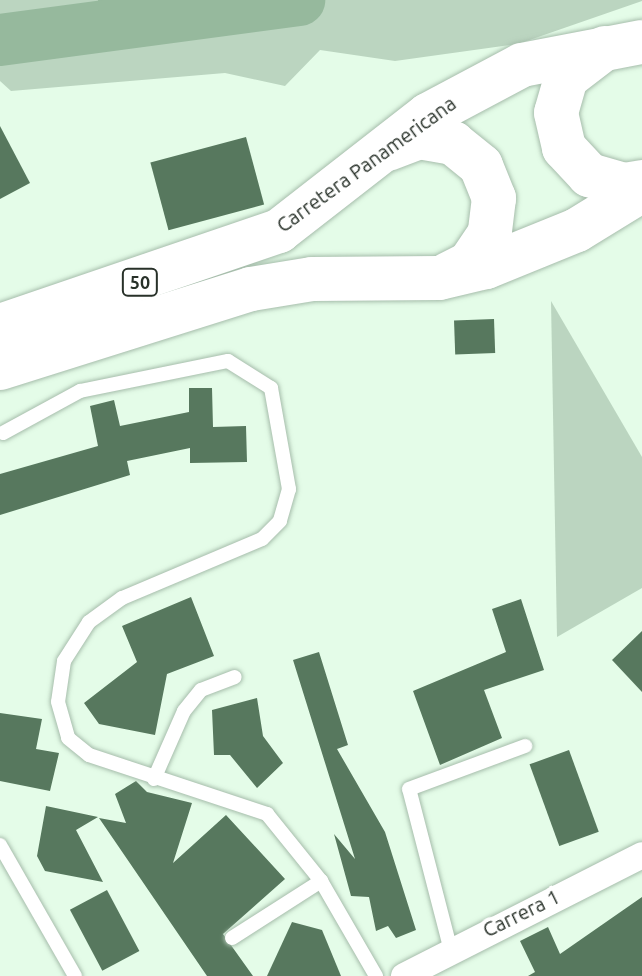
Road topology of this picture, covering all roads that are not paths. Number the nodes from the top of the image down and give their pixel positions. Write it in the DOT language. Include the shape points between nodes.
graph roads {
  1 [pos="634,42"];
  2 [pos="387,149"];
  3 [pos="642,182"];
  4 [pos="642,190"];
  5 [pos="439,278"];
  6 [pos="0,326"];
  7 [pos="0,368"];
  8 [pos="3,433"];
  9 [pos="235,677"];
  10 [pos="525,746"];
  11 [pos="154,779"];
  12 [pos="0,845"];
  13 [pos="642,855"];
  14 [pos="321,881"];
  15 [pos="232,938"];
  16 [pos="450,947"];
  17 [pos="75,976"];
  18 [pos="376,976"];
  19 [pos="404,976"];
  1 -- 2 [label="highway, Carretera Panamericana / 50" via="548,58 474,87"];
  1 -- 3 [label="highway" via="591,51 566,78 556,113 564,148 589,175 625,185"];
  2 -- 5 [label="highway" via="419,137 453,143 481,166 494,198 490,233 477,253"];
  2 -- 6 [label="highway, Carretera Panamericana / 50" via="279,231"];
  4 -- 5 [label="highway, 50" via="533,251"];
  5 -- 7 [label="highway, 50" via="312,279 251,289"];
  8 -- 11 [label="lane" via="80,391 228,361 271,388 289,489 280,521 262,539 122,598 89,622 64,661 58,702 68,738 89,755"];
  9 -- 11 [label="lane" via="201,690 184,711"];
  10 -- 16 [label="lane" via="409,789"];
  11 -- 14 [label="lane" via="267,814"];
  12 -- 17 [label="lane"];
  13 -- 16 [label="street, Carrera 1"];
  14 -- 15 [label="lane"];
  14 -- 18 [label="lane"];
  16 -- 19 [label="street, Carrera 1"];
}
